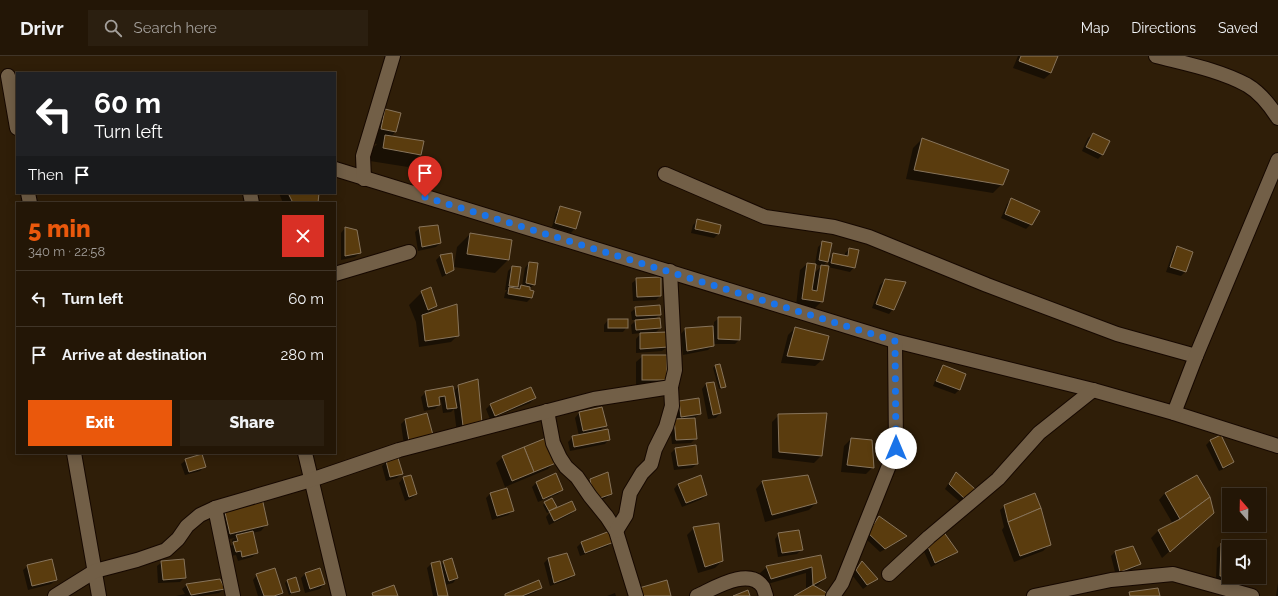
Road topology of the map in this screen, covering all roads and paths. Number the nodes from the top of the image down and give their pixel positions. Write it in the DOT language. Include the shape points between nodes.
graph roads {
  1 [pos="393,56"];
  2 [pos="1156,56"];
  3 [pos="8,76"];
  4 [pos="1278,118"];
  5 [pos="16,122"];
  6 [pos="363,156"];
  7 [pos="1278,160"];
  8 [pos="337,170"];
  9 [pos="665,174"];
  10 [pos="364,179"];
  11 [pos="410,252"];
  12 [pos="670,272"];
  13 [pos="336,274"];
  14 [pos="895,341"];
  15 [pos="1196,356"];
  16 [pos="671,387"];
  17 [pos="1093,390"];
  18 [pos="547,411"];
  19 [pos="1174,413"];
  20 [pos="1278,446"];
  21 [pos="74,454"];
  22 [pos="305,454"];
  23 [pos="311,480"];
  24 [pos="215,508"];
  25 [pos="616,530"];
  26 [pos="95,571"];
  27 [pos="889,574"];
  28 [pos="55,596"];
  29 [pos="99,596"];
  30 [pos="234,596"];
  31 [pos="339,596"];
  32 [pos="636,596"];
  33 [pos="697,596"];
  34 [pos="766,596"];
  35 [pos="833,596"];
  36 [pos="1034,596"];
  37 [pos="1252,596"];
  1 -- 6 [label="street"];
  2 -- 4 [label="street" via="1214,71 1248,86 1272,107"];
  3 -- 5 [label="street"];
  6 -- 8 [label="street"];
  6 -- 10 [label="street"];
  7 -- 15 [label="street"];
  8 -- 10 [label="street"];
  9 -- 15 [label="street" via="766,217 834,226 869,237 986,285 1117,334"];
  10 -- 12 [label="street"];
  11 -- 13 [label="street"];
  12 -- 14 [label="street"];
  12 -- 16 [label="street" via="675,370"];
  14 -- 17 [label="street"];
  14 -- 35 [label="street" via="896,448 842,584"];
  15 -- 19 [label="street"];
  16 -- 18 [label="street" via="594,399"];
  16 -- 25 [label="street" via="672,406 666,427 651,464 630,493 626,514"];
  17 -- 19 [label="street"];
  17 -- 27 [label="street" via="1039,433 998,479 928,537"];
  18 -- 23 [label="street" via="399,450"];
  18 -- 25 [label="street" via="553,443 560,458"];
  19 -- 20 [label="street"];
  21 -- 26 [label="street"];
  22 -- 23 [label="street"];
  23 -- 24 [label="street"];
  23 -- 31 [label="street"];
  24 -- 26 [label="street" via="200,514 166,550"];
  24 -- 30 [label="street"];
  25 -- 32 [label="street"];
  26 -- 28 [label="street"];
  26 -- 29 [label="street"];
  33 -- 34 [label="street" via="744,578 754,580 763,587"];
  36 -- 37 [label="street" via="1111,580 1173,574"];
}
